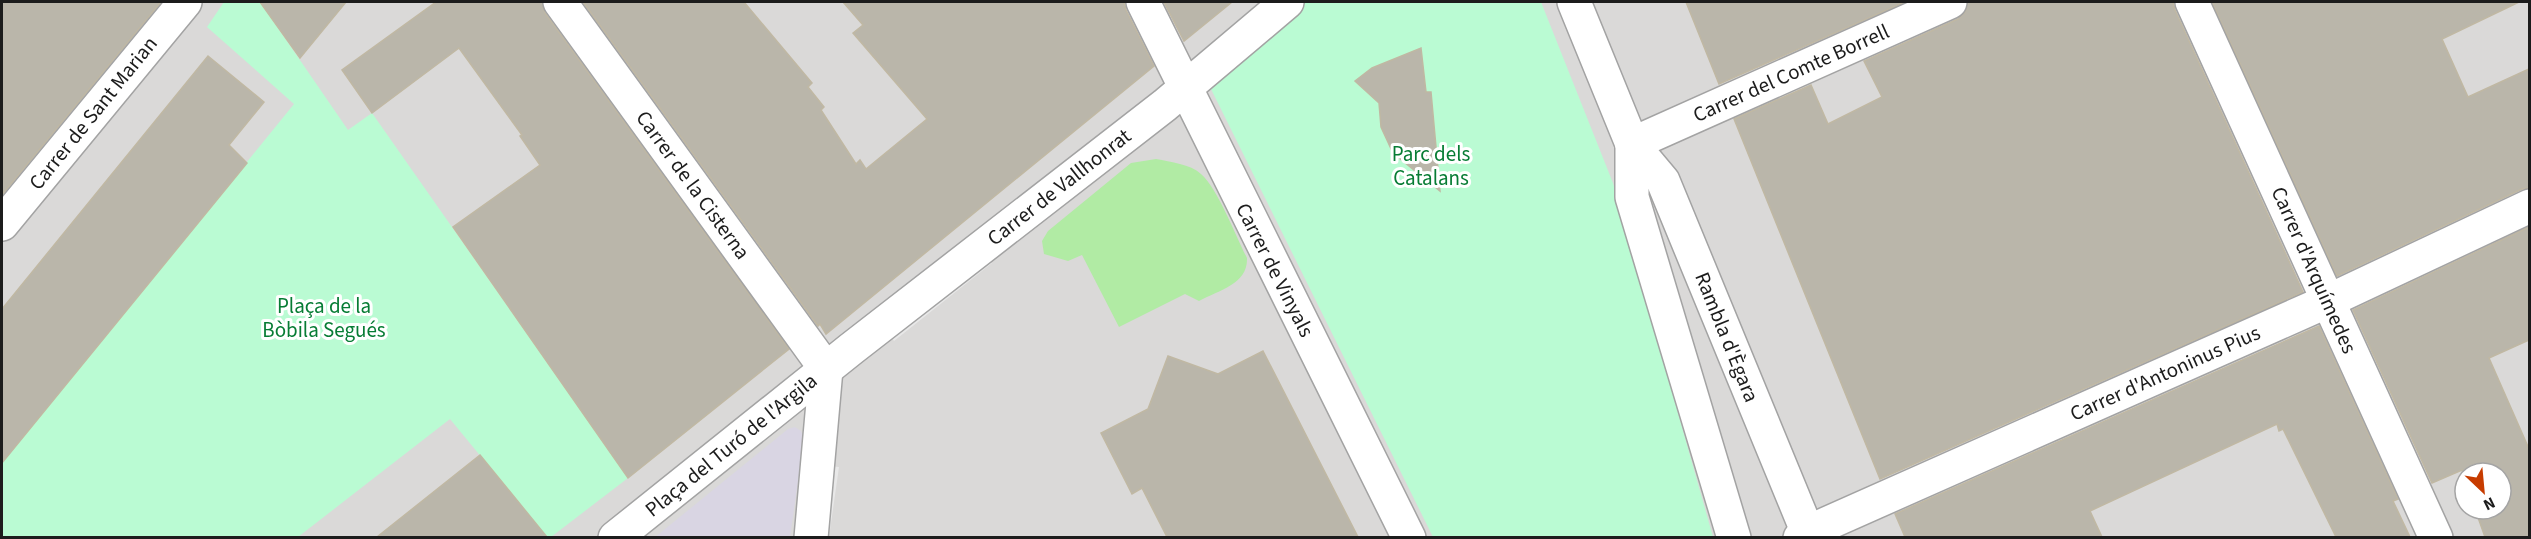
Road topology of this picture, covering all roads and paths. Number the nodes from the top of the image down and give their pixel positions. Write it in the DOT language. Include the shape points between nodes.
graph roads {
  1 [pos="185,2"];
  2 [pos="560,2"];
  3 [pos="1143,2"];
  4 [pos="1287,2"];
  5 [pos="1574,2"];
  6 [pos="1950,2"];
  7 [pos="2192,2"];
  8 [pos="1185,89"];
  9 [pos="1632,144"];
  10 [pos="2529,206"];
  11 [pos="2,224"];
  12 [pos="2328,301"];
  13 [pos="826,369"];
  14 [pos="1806,536"];
  15 [pos="615,537"];
  16 [pos="811,537"];
  17 [pos="1409,537"];
  18 [pos="1734,537"];
  19 [pos="2436,537"];
  1 -- 11 [label="street, Carrer de Sant Marian"];
  2 -- 13 [label="street, Carrer de la Cisterna"];
  3 -- 8 [label="street, Carrer de Vinyals"];
  4 -- 8 [label="street, Carrer de Vallhonrat"];
  5 -- 9 [label="street, Rambla d'Ègara"];
  6 -- 9 [label="street, Carrer del Comte Borrell"];
  7 -- 12 [label="street, Carrer d'Arquímedes"];
  8 -- 13 [label="street, Carrer de Vallhonrat"];
  8 -- 17 [label="street, Carrer de Vinyals"];
  9 -- 14 [label="street, Rambla d'Ègara" via="1663,181"];
  9 -- 18 [label="street, Rambla d'Ègara" via="1632,197"];
  10 -- 12 [label="street, Carrer d'Antoninus Pius"];
  12 -- 14 [label="street, Carrer d'Antoninus Pius"];
  12 -- 19 [label="street, Carrer d'Arquímedes"];
  13 -- 15 [label="street, Plaça del Turó de l'Argila"];
  13 -- 16 [label="street, Plaça del Turó de l'Argila"];
}
